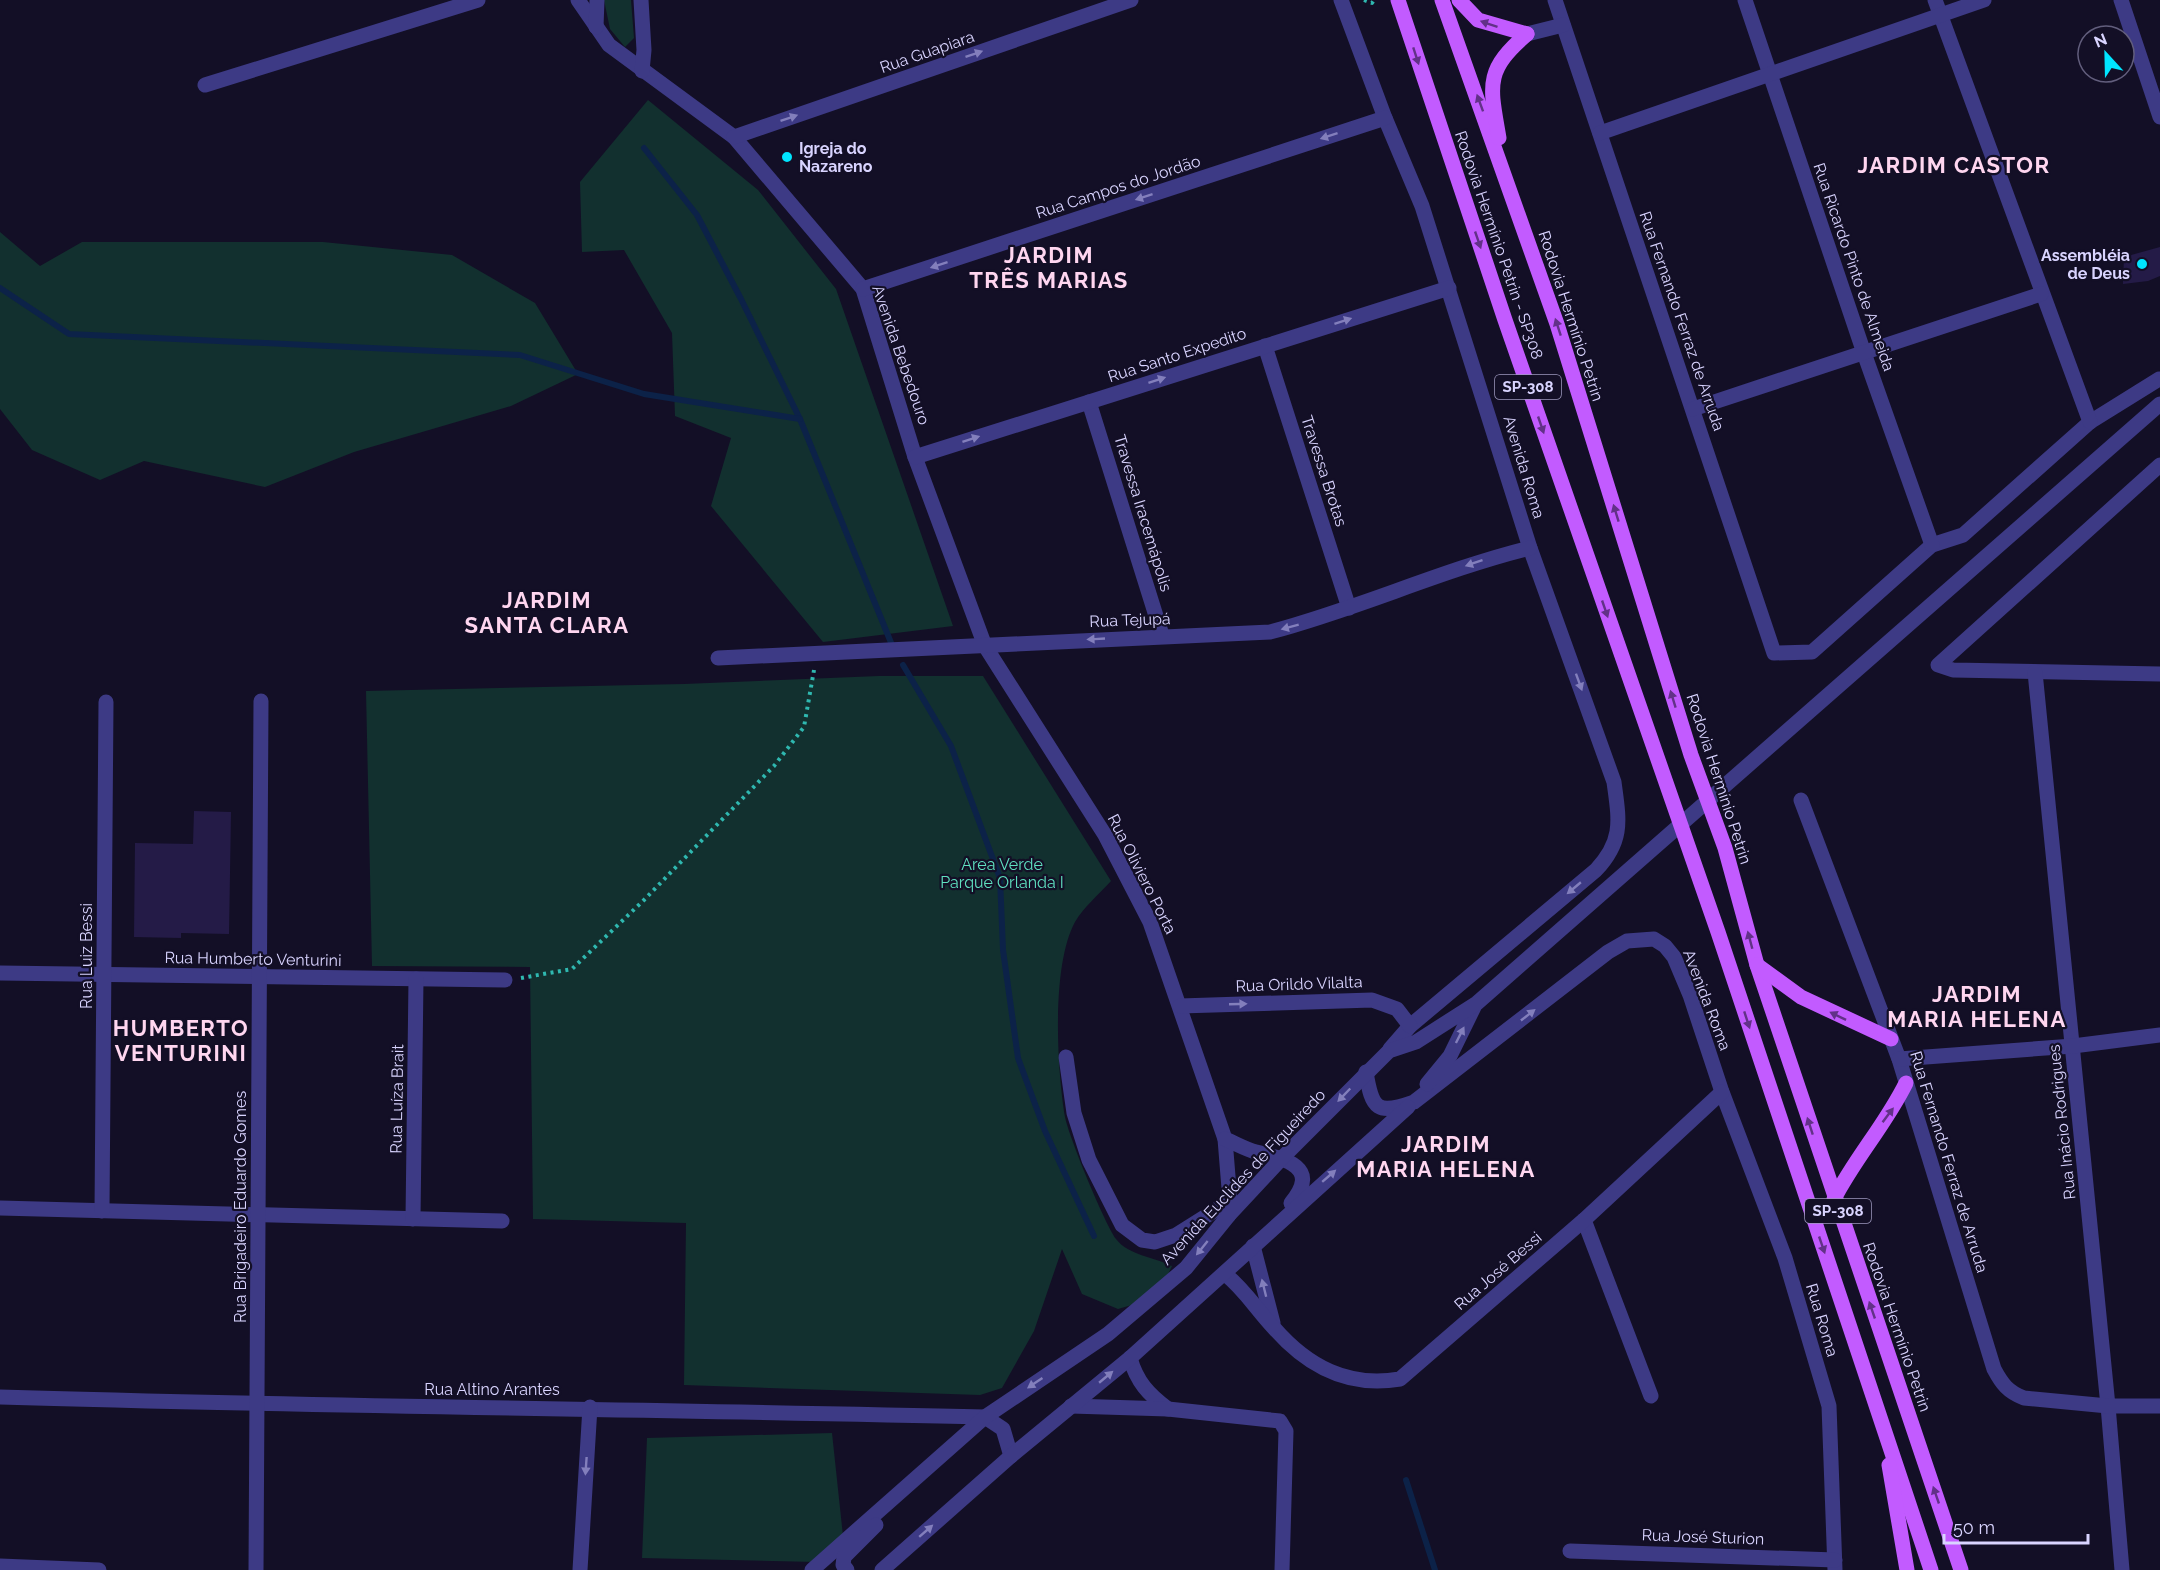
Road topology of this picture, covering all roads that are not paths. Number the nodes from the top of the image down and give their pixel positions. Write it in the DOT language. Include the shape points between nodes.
graph roads {
  1 [pos="478,0"];
  2 [pos="578,0"];
  3 [pos="597,0"];
  4 [pos="641,0"];
  5 [pos="1131,0"];
  6 [pos="1341,0"];
  7 [pos="1398,0"];
  8 [pos="1442,0"];
  9 [pos="1459,0"];
  10 [pos="1555,0"];
  11 [pos="1745,0"];
  12 [pos="1935,0"];
  13 [pos="1984,0"];
  14 [pos="2121,0"];
  15 [pos="1940,15"];
  16 [pos="1563,24"];
  17 [pos="596,27"];
  18 [pos="1527,34"];
  19 [pos="642,71"];
  20 [pos="1770,76"];
  21 [pos="205,85"];
  22 [pos="2160,117"];
  23 [pos="1385,118"];
  24 [pos="1600,133"];
  25 [pos="734,137"];
  26 [pos="1509,188"];
  27 [pos="1449,288"];
  28 [pos="863,290"];
  29 [pos="2041,294"];
  30 [pos="1265,346"];
  31 [pos="1864,353"];
  32 [pos="2160,379"];
  33 [pos="2160,392"];
  34 [pos="1089,402"];
  35 [pos="2160,404"];
  36 [pos="1693,409"];
  37 [pos="2090,422"];
  38 [pos="915,457"];
  39 [pos="2160,465"];
  40 [pos="1932,545"];
  41 [pos="1530,548"];
  42 [pos="1349,608"];
  43 [pos="1162,636"];
  44 [pos="985,646"];
  45 [pos="718,658"];
  46 [pos="2035,672"];
  47 [pos="2160,674"];
  48 [pos="261,701"];
  49 [pos="106,702"];
  50 [pos="1801,800"];
  51 [pos="1613,846"];
  52 [pos="1756,965"];
  53 [pos="0,973"];
  54 [pos="104,974"];
  55 [pos="260,977"];
  56 [pos="416,979"];
  57 [pos="505,980"];
  58 [pos="1477,1003"];
  59 [pos="1180,1006"];
  60 [pos="1410,1026"];
  61 [pos="2160,1035"];
  62 [pos="1891,1039"];
  63 [pos="2073,1046"];
  64 [pos="1389,1051"];
  65 [pos="1065,1057"];
  66 [pos="1899,1059"];
  67 [pos="1366,1072"];
  68 [pos="1906,1083"];
  69 [pos="1722,1092"];
  70 [pos="1414,1102"];
  71 [pos="1225,1139"];
  72 [pos="1283,1157"];
  73 [pos="1834,1199"];
  74 [pos="0,1208"];
  75 [pos="1229,1208"];
  76 [pos="102,1211"];
  77 [pos="258,1214"];
  78 [pos="413,1219"];
  79 [pos="1584,1220"];
  80 [pos="502,1221"];
  81 [pos="1276,1224"];
  82 [pos="1253,1246"];
  83 [pos="1225,1274"];
  84 [pos="1274,1329"];
  85 [pos="1130,1358"];
  86 [pos="1651,1396"];
  87 [pos="0,1397"];
  88 [pos="257,1405"];
  89 [pos="2108,1406"];
  90 [pos="2160,1406"];
  91 [pos="590,1407"];
  92 [pos="1071,1407"];
  93 [pos="1167,1409"];
  94 [pos="1880,1412"];
  95 [pos="985,1417"];
  96 [pos="1011,1456"];
  97 [pos="918,1474"];
  98 [pos="1570,1551"];
  99 [pos="1835,1565"];
  100 [pos="0,1566"];
  101 [pos="99,1570"];
  102 [pos="256,1570"];
  103 [pos="580,1570"];
  104 [pos="812,1570"];
  105 [pos="847,1570"];
  106 [pos="882,1570"];
  107 [pos="1282,1570"];
  108 [pos="1907,1570"];
  109 [pos="1931,1570"];
  110 [pos="1961,1570"];
  111 [pos="2122,1570"];
  1 -- 21 [label="street"];
  2 -- 17 [label="street, Avenida Bebedouro"];
  3 -- 17 [label="street"];
  4 -- 19 [label="street"];
  25 -- 5 [label="street, Rua Guapiara, one-way"];
  6 -- 23 [label="street, Avenida Roma"];
  7 -- 94 [label="main road, Rodovia Hermínio Petrin - SP308 / SP-308, one-way"];
  26 -- 8 [label="main road, Rodovia Hermínio Petrin / SP-308, one-way"];
  18 -- 9 [label="main road, one-way" via="1478,20"];
  10 -- 16 [label="street, Rua Fernando Ferraz de Arruda"];
  11 -- 20 [label="street, Rua Ricardo Pinto de Almeida"];
  12 -- 15 [label="street"];
  13 -- 15 [label="street"];
  14 -- 22 [label="street"];
  15 -- 20 [label="street"];
  15 -- 29 [label="street"];
  16 -- 18 [label="street"];
  16 -- 24 [label="street, Rua Fernando Ferraz de Arruda"];
  17 -- 19 [label="street, Avenida Bebedouro" via="609,45"];
  18 -- 26 [label="main road" via="1506,52 1496,66 1492,82"];
  19 -- 25 [label="street, Avenida Bebedouro"];
  20 -- 24 [label="street"];
  20 -- 31 [label="street, Rua Ricardo Pinto de Almeida"];
  23 -- 27 [label="street, Avenida Roma" via="1422,206"];
  23 -- 28 [label="street, Rua Campos do Jordão, one-way"];
  24 -- 36 [label="street, Rua Fernando Ferraz de Arruda"];
  25 -- 28 [label="street, Avenida Bebedouro"];
  52 -- 26 [label="main road, Rodovia Hermínio Petrin / SP-308, one-way" via="1725,848 1691,755 1557,324"];
  30 -- 27 [label="street, Rua Santo Expedito, one-way"];
  27 -- 41 [label="street, Avenida Roma"];
  28 -- 38 [label="street, Avenida Bebedouro"];
  29 -- 31 [label="street"];
  29 -- 37 [label="street"];
  34 -- 30 [label="street, Rua Santo Expedito, one-way"];
  30 -- 42 [label="street, Travessa Brotas"];
  31 -- 36 [label="street"];
  31 -- 40 [label="street, Rua Ricardo Pinto de Almeida"];
  32 -- 33 [label="street"];
  32 -- 37 [label="street"];
  38 -- 34 [label="street, Rua Santo Expedito, one-way"];
  34 -- 43 [label="street, Travessa Iracemápolis"];
  35 -- 58 [label="street"];
  36 -- 40 [label="street, Rua Fernando Ferraz de Arruda" via="1774,653 1812,652"];
  37 -- 40 [label="street" via="1963,535"];
  38 -- 44 [label="street, Avenida Bebedouro"];
  39 -- 46 [label="street" via="1938,665 1953,670"];
  41 -- 42 [label="street, Rua Tejupá, one-way"];
  41 -- 51 [label="street, Avenida Roma, one-way" via="1614,782 1619,820"];
  42 -- 43 [label="street, Rua Tejupá, one-way" via="1270,632"];
  43 -- 44 [label="street, Rua Tejupá, one-way"];
  44 -- 45 [label="street, Rua Tejupá"];
  44 -- 59 [label="street, Rua Oliviero Porta" via="1105,835 1150,922"];
  46 -- 47 [label="street"];
  46 -- 63 [label="street, Rua Inácio Rodrigues"];
  48 -- 55 [label="street, Rua Brigadeiro Eduardo Gomes"];
  49 -- 54 [label="street, Rua Luiz Bessi"];
  50 -- 62 [label="street, Rua Fernando Ferraz de Arruda"];
  51 -- 60 [label="street, Avenida Euclides de Figueiredo, one-way" via="1596,870"];
  62 -- 52 [label="main road, one-way" via="1801,998"];
  73 -- 52 [label="main road, Rodovia Hermínio Petrin / SP-308, one-way"];
  53 -- 54 [label="street, Rua Humberto Venturini"];
  54 -- 55 [label="street, Rua Humberto Venturini"];
  54 -- 76 [label="street, Rua Luiz Bessi"];
  55 -- 56 [label="street, Rua Humberto Venturini"];
  55 -- 77 [label="street, Rua Brigadeiro Eduardo Gomes"];
  56 -- 57 [label="street, Rua Humberto Venturini"];
  56 -- 78 [label="street, Rua Luíza Brait"];
  58 -- 64 [label="street, Avenida Euclides de Figueiredo" via="1416,1042"];
  70 -- 58 [label="street, one-way" via="1450,1056"];
  59 -- 60 [label="street, Rua Orildo Vilalta, one-way" via="1372,1000 1396,1010"];
  59 -- 71 [label="street, Rua Oliviero Porta"];
  60 -- 64 [label="street, Avenida Euclides de Figueiredo"];
  61 -- 63 [label="street"];
  62 -- 66 [label="street, Rua Fernando Ferraz de Arruda"];
  63 -- 66 [label="street"];
  63 -- 89 [label="street, Rua Inácio Rodrigues"];
  64 -- 67 [label="street, Avenida Euclides de Figueiredo"];
  65 -- 75 [label="street" via="1074,1113 1089,1160 1122,1225 1142,1240 1155,1242"];
  66 -- 68 [label="street, Rua Fernando Ferraz de Arruda"];
  67 -- 70 [label="street" via="1376,1107 1395,1109"];
  67 -- 72 [label="street, Avenida Euclides de Figueiredo, one-way"];
  73 -- 68 [label="main road, one-way"];
  68 -- 89 [label="street, Rua Fernando Ferraz de Arruda" via="1994,1369 2002,1384 2024,1398"];
  70 -- 69 [label="street, Avenida Roma, one-way" via="1608,952 1641,938 1654,939 1674,957"];
  69 -- 79 [label="street, Rua José Bessi"];
  69 -- 99 [label="street, Rua Roma" via="1785,1258 1829,1406"];
  81 -- 70 [label="street, one-way"];
  71 -- 72 [label="street" via="1253,1151"];
  71 -- 75 [label="street, Rua Oliviero Porta"];
  72 -- 75 [label="street, Avenida Euclides de Figueiredo"];
  72 -- 81 [label="street" via="1297,1167 1302,1182 1300,1192"];
  110 -- 73 [label="main road, Rodovia Hermínio Petrin / SP-308, one-way"];
  74 -- 76 [label="street"];
  75 -- 95 [label="street, Avenida Euclides de Figueiredo, one-way" via="1186,1268 1108,1334"];
  76 -- 77 [label="street"];
  77 -- 78 [label="street"];
  77 -- 88 [label="street, Rua Brigadeiro Eduardo Gomes"];
  78 -- 80 [label="street"];
  79 -- 84 [label="street, Rua José Bessi" via="1400,1379 1365,1383 1329,1372 1309,1361"];
  79 -- 86 [label="street"];
  81 -- 82 [label="street"];
  82 -- 83 [label="street"];
  84 -- 82 [label="street, one-way"];
  83 -- 84 [label="street, Rua José Bessi" via="1244,1289"];
  83 -- 85 [label="street"];
  92 -- 85 [label="street, one-way"];
  85 -- 93 [label="street" via="1136,1378"];
  87 -- 88 [label="street, Rua Altino Arantes"];
  88 -- 91 [label="street, Rua Altino Arantes"];
  88 -- 102 [label="street, Rua Brigadeiro Eduardo Gomes"];
  89 -- 90 [label="street"];
  89 -- 111 [label="street, Rua Inácio Rodrigues"];
  91 -- 95 [label="street, Rua Altino Arantes"];
  91 -- 103 [label="street, one-way"];
  92 -- 93 [label="street"];
  92 -- 96 [label="street"];
  93 -- 107 [label="street" via="1280,1421 1286,1431"];
  94 -- 108 [label="main road"];
  94 -- 109 [label="main road, SP-308"];
  95 -- 96 [label="street" via="1003,1429"];
  95 -- 97 [label="street, Avenida Euclides de Figueiredo"];
  106 -- 96 [label="street, one-way"];
  97 -- 104 [label="street, Avenida Euclides de Figueiredo"];
  97 -- 105 [label="street" via="899,1502 844,1557"];
  98 -- 99 [label="street, Rua José Sturion"];
  100 -- 101 [label="street"];
}
